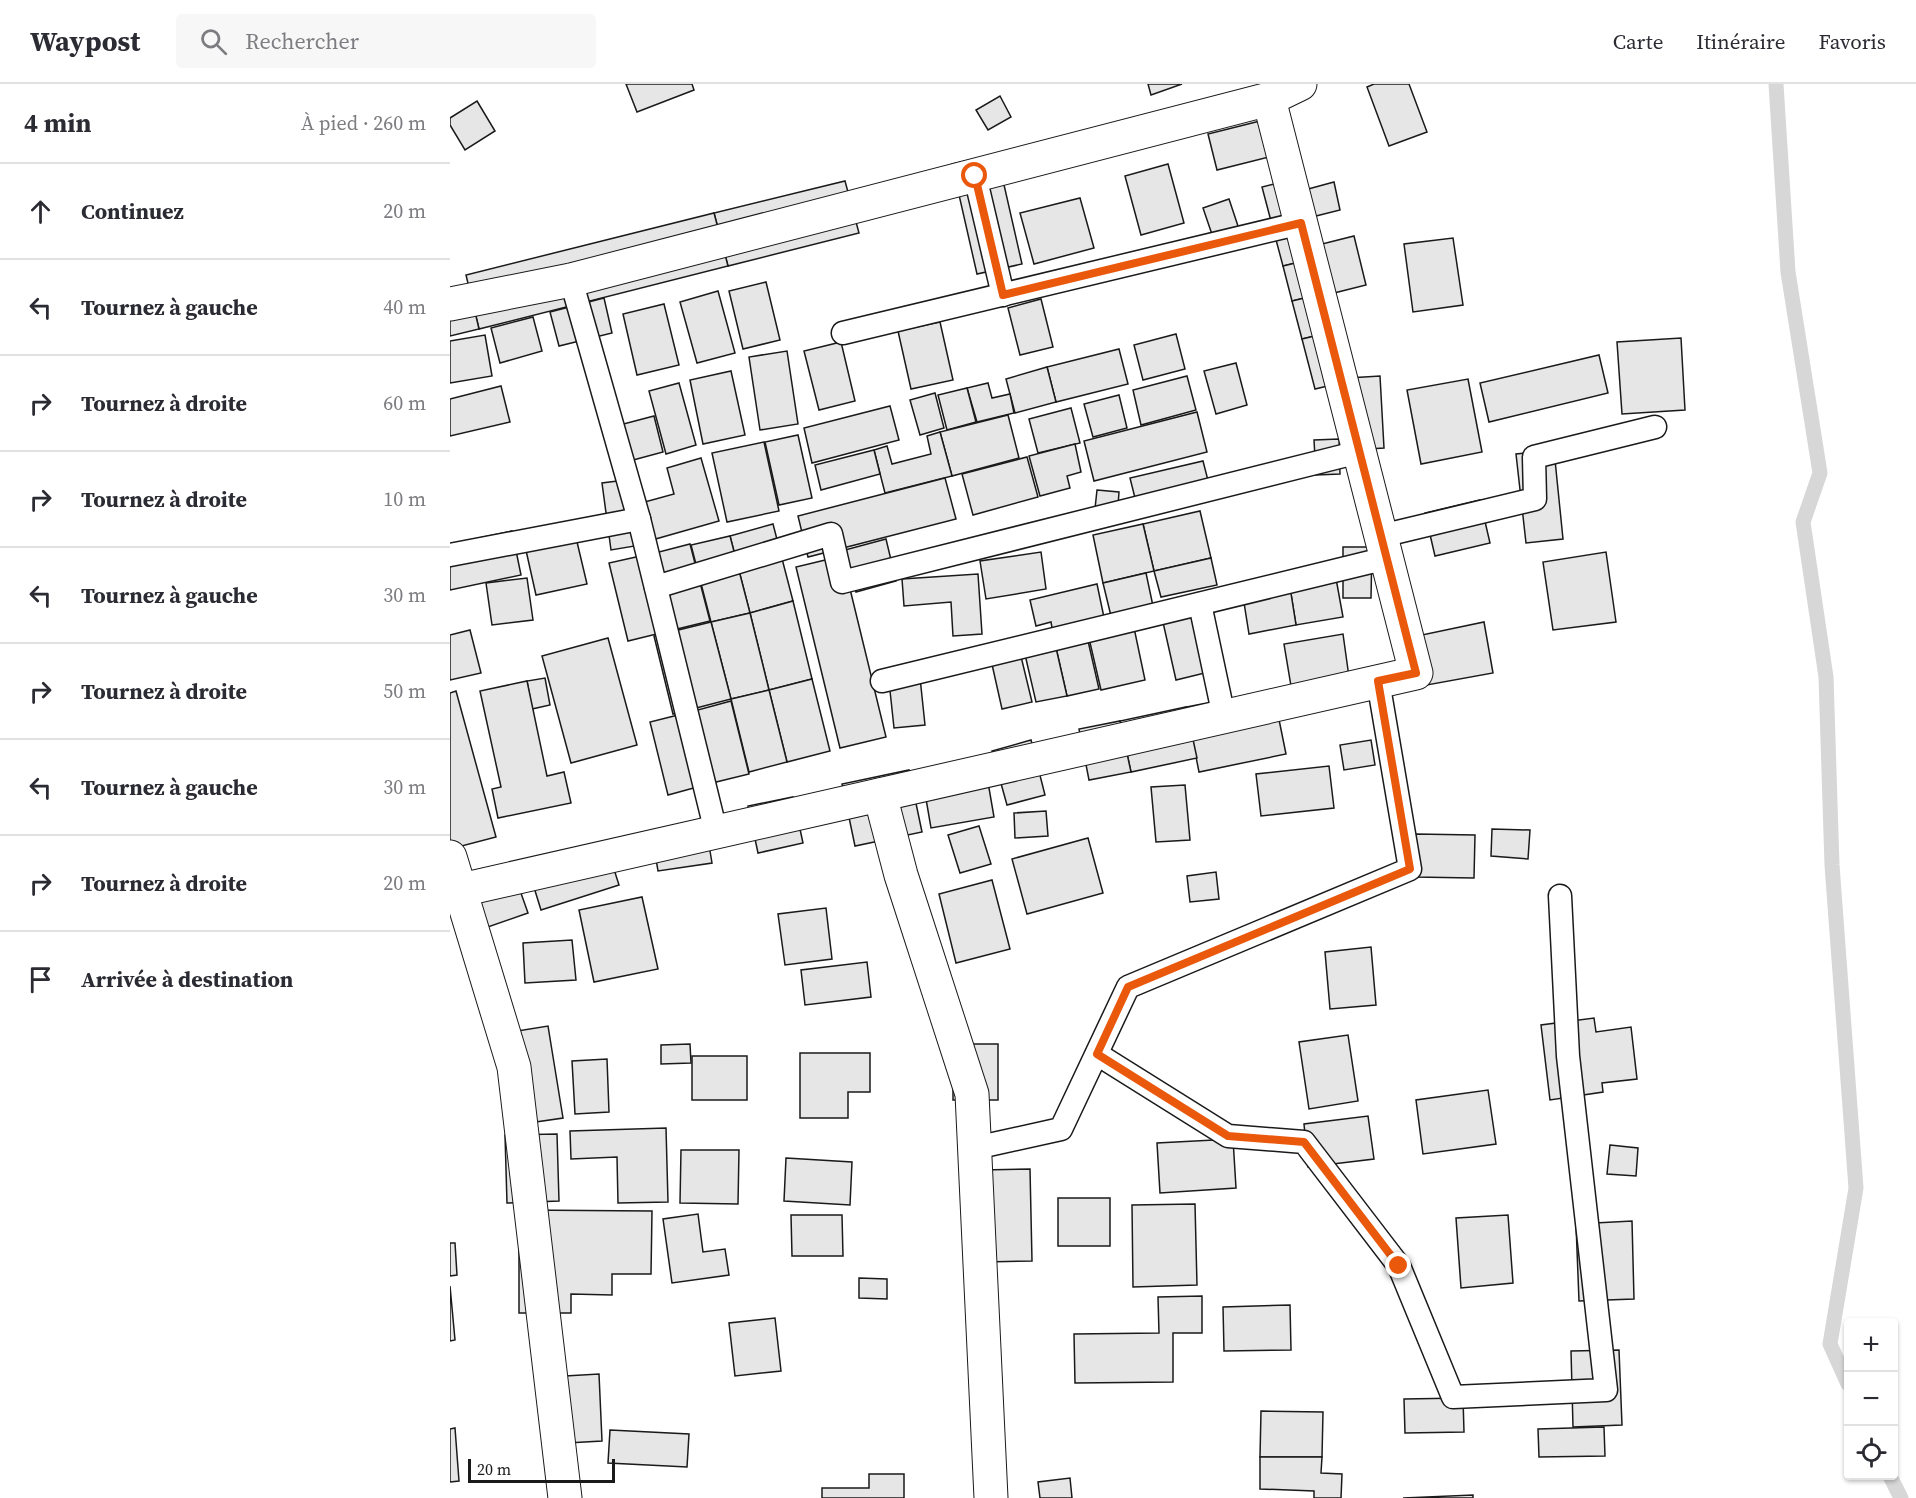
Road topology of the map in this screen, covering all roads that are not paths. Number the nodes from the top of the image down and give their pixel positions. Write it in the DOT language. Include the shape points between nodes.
graph roads {
  1 [pos="1300,84"];
  2 [pos="1269,99"];
  3 [pos="975,176"];
  4 [pos="1301,223"];
  5 [pos="572,280"];
  6 [pos="1003,295"];
  7 [pos="450,303"];
  8 [pos="843,333"];
  9 [pos="1654,427"];
  10 [pos="1359,452"];
  11 [pos="639,519"];
  12 [pos="1384,547"];
  13 [pos="450,555"];
  14 [pos="656,587"];
  15 [pos="1200,604"];
  16 [pos="882,681"];
  17 [pos="1378,681"];
  18 [pos="1224,717"];
  19 [pos="880,795"];
  20 [pos="716,832"];
  21 [pos="450,857"];
  22 [pos="461,890"];
  23 [pos="1560,896"];
  24 [pos="1097,1054"];
  25 [pos="975,1148"];
  26 [pos="565,1498"];
  27 [pos="991,1498"];
  1 -- 2 [label="street"];
  2 -- 3 [label="street"];
  2 -- 4 [label="street"];
  3 -- 5 [label="street"];
  3 -- 6 [label="lane"];
  4 -- 6 [label="lane"];
  4 -- 10 [label="street"];
  5 -- 7 [label="street"];
  5 -- 11 [label="lane"];
  6 -- 8 [label="lane"];
  9 -- 12 [label="lane" via="1534,457 1535,499"];
  10 -- 12 [label="street"];
  10 -- 14 [label="lane" via="842,582 831,534"];
  11 -- 13 [label="lane"];
  11 -- 14 [label="lane"];
  12 -- 15 [label="lane"];
  12 -- 17 [label="street" via="1416,673"];
  14 -- 20 [label="lane"];
  15 -- 16 [label="lane"];
  15 -- 18 [label="lane"];
  17 -- 18 [label="street"];
  17 -- 24 [label="lane" via="1410,869 1128,987"];
  18 -- 19 [label="street"];
  19 -- 20 [label="street"];
  19 -- 25 [label="street" via="901,875 972,1094"];
  20 -- 22 [label="street"];
  21 -- 22 [label="street"];
  22 -- 26 [label="street" via="514,1067"];
  23 -- 24 [label="lane" via="1568,1056 1606,1390 1453,1397 1399,1266 1304,1142 1228,1136"];
  24 -- 25 [label="lane" via="1061,1129"];
  25 -- 27 [label="street"];
}
